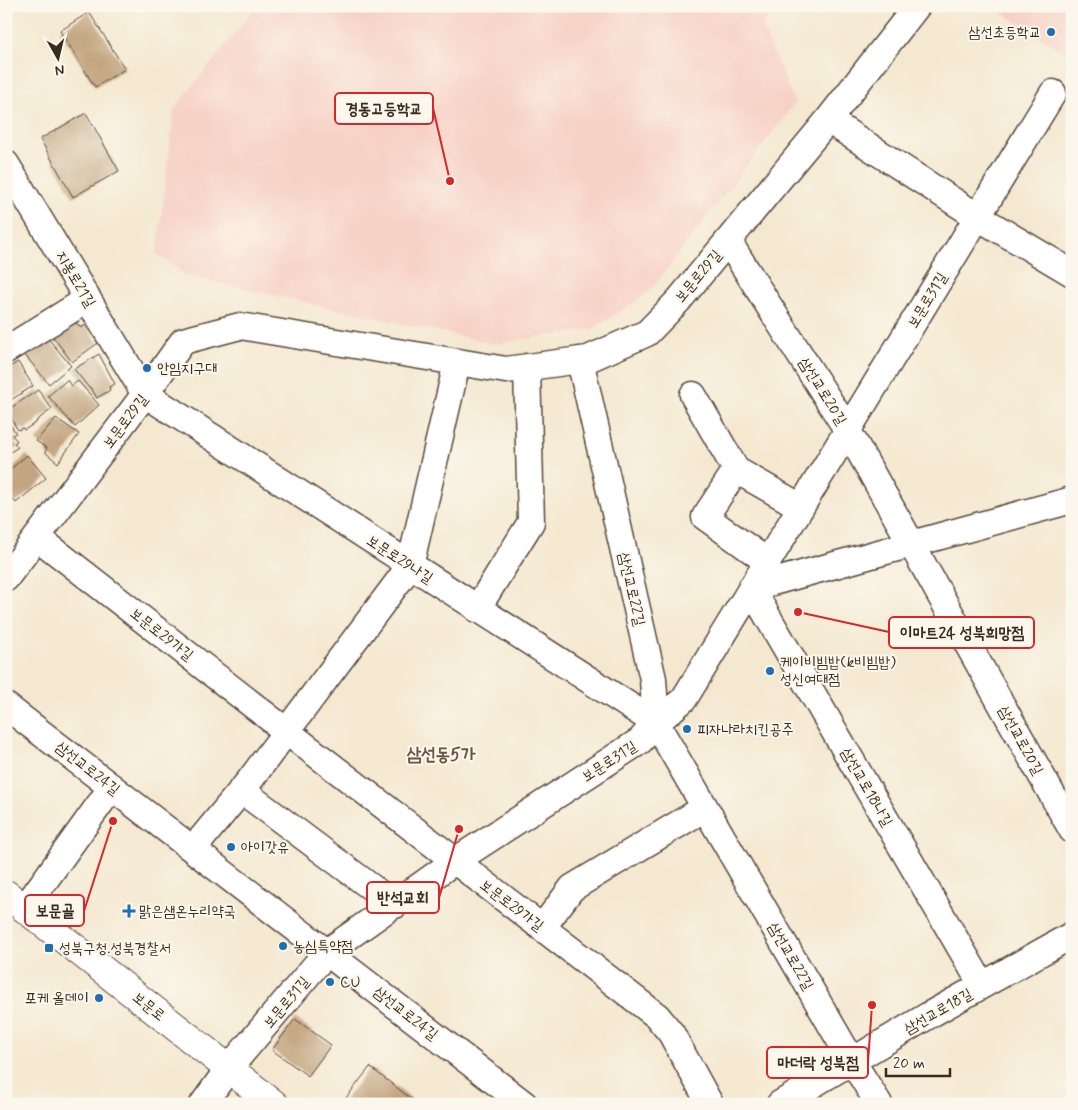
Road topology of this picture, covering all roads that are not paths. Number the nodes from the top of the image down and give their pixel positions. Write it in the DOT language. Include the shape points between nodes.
graph roads {
  1 [pos="917,6"];
  2 [pos="1053,93"];
  3 [pos="828,120"];
  4 [pos="6,164"];
  5 [pos="14,195"];
  6 [pos="978,217"];
  7 [pos="728,241"];
  8 [pos="1072,273"];
  9 [pos="88,299"];
  10 [pos="6,350"];
  11 [pos="580,360"];
  12 [pos="457,363"];
  13 [pos="526,367"];
  14 [pos="145,394"];
  15 [pos="693,395"];
  16 [pos="848,431"];
  17 [pos="736,470"];
  18 [pos="1072,500"];
  19 [pos="801,508"];
  20 [pos="37,537"];
  21 [pos="912,545"];
  22 [pos="768,562"];
  23 [pos="410,566"];
  24 [pos="6,578"];
  25 [pos="751,588"];
  26 [pos="477,609"];
  27 [pos="6,706"];
  28 [pos="656,723"];
  29 [pos="286,731"];
  30 [pos="112,787"];
  31 [pos="241,790"];
  32 [pos="705,808"];
  33 [pos="1072,830"];
  34 [pos="194,849"];
  35 [pos="455,862"];
  36 [pos="16,901"];
  37 [pos="395,905"];
  38 [pos="542,928"];
  39 [pos="1072,935"];
  40 [pos="327,952"];
  41 [pos="982,985"];
  42 [pos="852,1061"];
  43 [pos="229,1068"];
  44 [pos="203,1104"];
  45 [pos="274,1104"];
  46 [pos="524,1104"];
  47 [pos="710,1104"];
  48 [pos="780,1104"];
  49 [pos="879,1104"];
  1 -- 3 [label="street, 보문로29길"];
  2 -- 6 [label="street, 보문로31길"];
  3 -- 6 [label="street"];
  3 -- 7 [label="street, 보문로29길"];
  4 -- 5 [label="street, 지봉로21길"];
  5 -- 9 [label="street, 지봉로21길"];
  6 -- 8 [label="street"];
  6 -- 16 [label="street, 보문로31길"];
  7 -- 11 [label="street, 보문로29길" via="647,333"];
  7 -- 16 [label="street, 삼선교로20길"];
  9 -- 10 [label="street"];
  9 -- 14 [label="street, 지봉로21길"];
  11 -- 13 [label="street, 보문로29길"];
  11 -- 28 [label="street, 삼선교로22길" via="653,679"];
  12 -- 13 [label="street, 보문로29길" via="506,370"];
  12 -- 14 [label="street, 보문로29길" via="240,326 183,341"];
  12 -- 23 [label="street"];
  13 -- 26 [label="street" via="531,522"];
  14 -- 20 [label="street, 보문로29길"];
  14 -- 23 [label="street, 보문로29나길"];
  15 -- 17 [label="street"];
  16 -- 19 [label="street, 보문로31길"];
  16 -- 21 [label="street, 삼선교로20길"];
  17 -- 19 [label="street"];
  17 -- 22 [label="street" via="705,517"];
  18 -- 21 [label="street"];
  19 -- 22 [label="street, 보문로31길"];
  20 -- 24 [label="street, 보문로29길"];
  20 -- 29 [label="street, 보문로29가길"];
  21 -- 25 [label="street"];
  21 -- 33 [label="street, 삼선교로20길"];
  22 -- 25 [label="street, 보문로31길"];
  23 -- 26 [label="street, 보문로29나길"];
  23 -- 29 [label="street"];
  25 -- 28 [label="street, 보문로31길" via="684,700"];
  25 -- 41 [label="street, 삼선교로18나길"];
  26 -- 28 [label="street, 보문로29나길"];
  27 -- 30 [label="street, 삼선교로24길"];
  28 -- 32 [label="street, 삼선교로22길"];
  28 -- 35 [label="street, 보문로31길" via="640,741"];
  29 -- 31 [label="street"];
  29 -- 35 [label="street, 보문로29가길"];
  30 -- 34 [label="street, 삼선교로24길"];
  30 -- 36 [label="street, 보문로"];
  31 -- 34 [label="street"];
  31 -- 37 [label="street"];
  32 -- 38 [label="street" via="572,888"];
  32 -- 42 [label="street, 삼선교로22길"];
  34 -- 40 [label="street, 삼선교로24길"];
  35 -- 37 [label="street, 보문로31길"];
  35 -- 38 [label="street, 보문로29가길"];
  36 -- 43 [label="main road, 보문로"];
  37 -- 40 [label="street, 보문로31길"];
  38 -- 47 [label="street, 보문로29가길" via="657,1016 671,1033"];
  39 -- 41 [label="street, 삼선교로18길"];
  40 -- 43 [label="street, 보문로31길"];
  40 -- 46 [label="street, 삼선교로24길"];
  41 -- 42 [label="street, 삼선교로18길"];
  42 -- 48 [label="street, 삼선교로18길"];
  42 -- 49 [label="street, 삼선교로22길"];
  43 -- 44 [label="street, 보문로31길"];
  43 -- 45 [label="main road, 보문로"];
}
